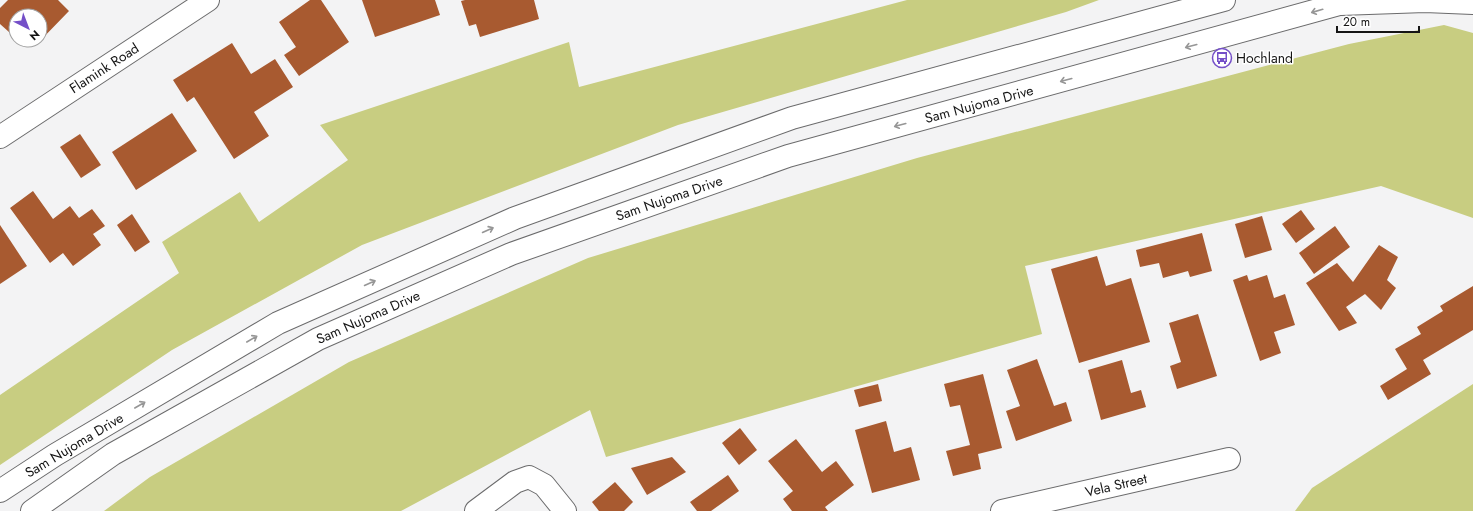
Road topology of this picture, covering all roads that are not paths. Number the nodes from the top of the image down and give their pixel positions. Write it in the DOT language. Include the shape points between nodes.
graph roads {
  1 [pos="208,0"];
  2 [pos="1170,0"];
  3 [pos="1224,0"];
  4 [pos="1347,2"];
  5 [pos="1473,3"];
  6 [pos="1121,27"];
  7 [pos="0,137"];
  8 [pos="1229,459"];
  9 [pos="0,491"];
  10 [pos="32,511"];
  11 [pos="476,511"];
  12 [pos="565,511"];
  13 [pos="1002,511"];
  1 -- 7 [label="main road, Flamink Road"];
  2 -- 6 [label="main road"];
  3 -- 6 [label="main road, Sam Nujoma Drive"];
  4 -- 5 [label="main road, Sam Nujoma Drive" via="1425,0"];
  4 -- 10 [label="main road, Sam Nujoma Drive, one-way" via="788,156 511,254 318,339 113,454"];
  9 -- 6 [label="main road, Sam Nujoma Drive, one-way" via="55,455 278,324 515,218 792,118"];
  8 -- 13 [label="main road, Vela Street"];
  11 -- 12 [label="main road" via="515,482 529,477 544,485"];
}
